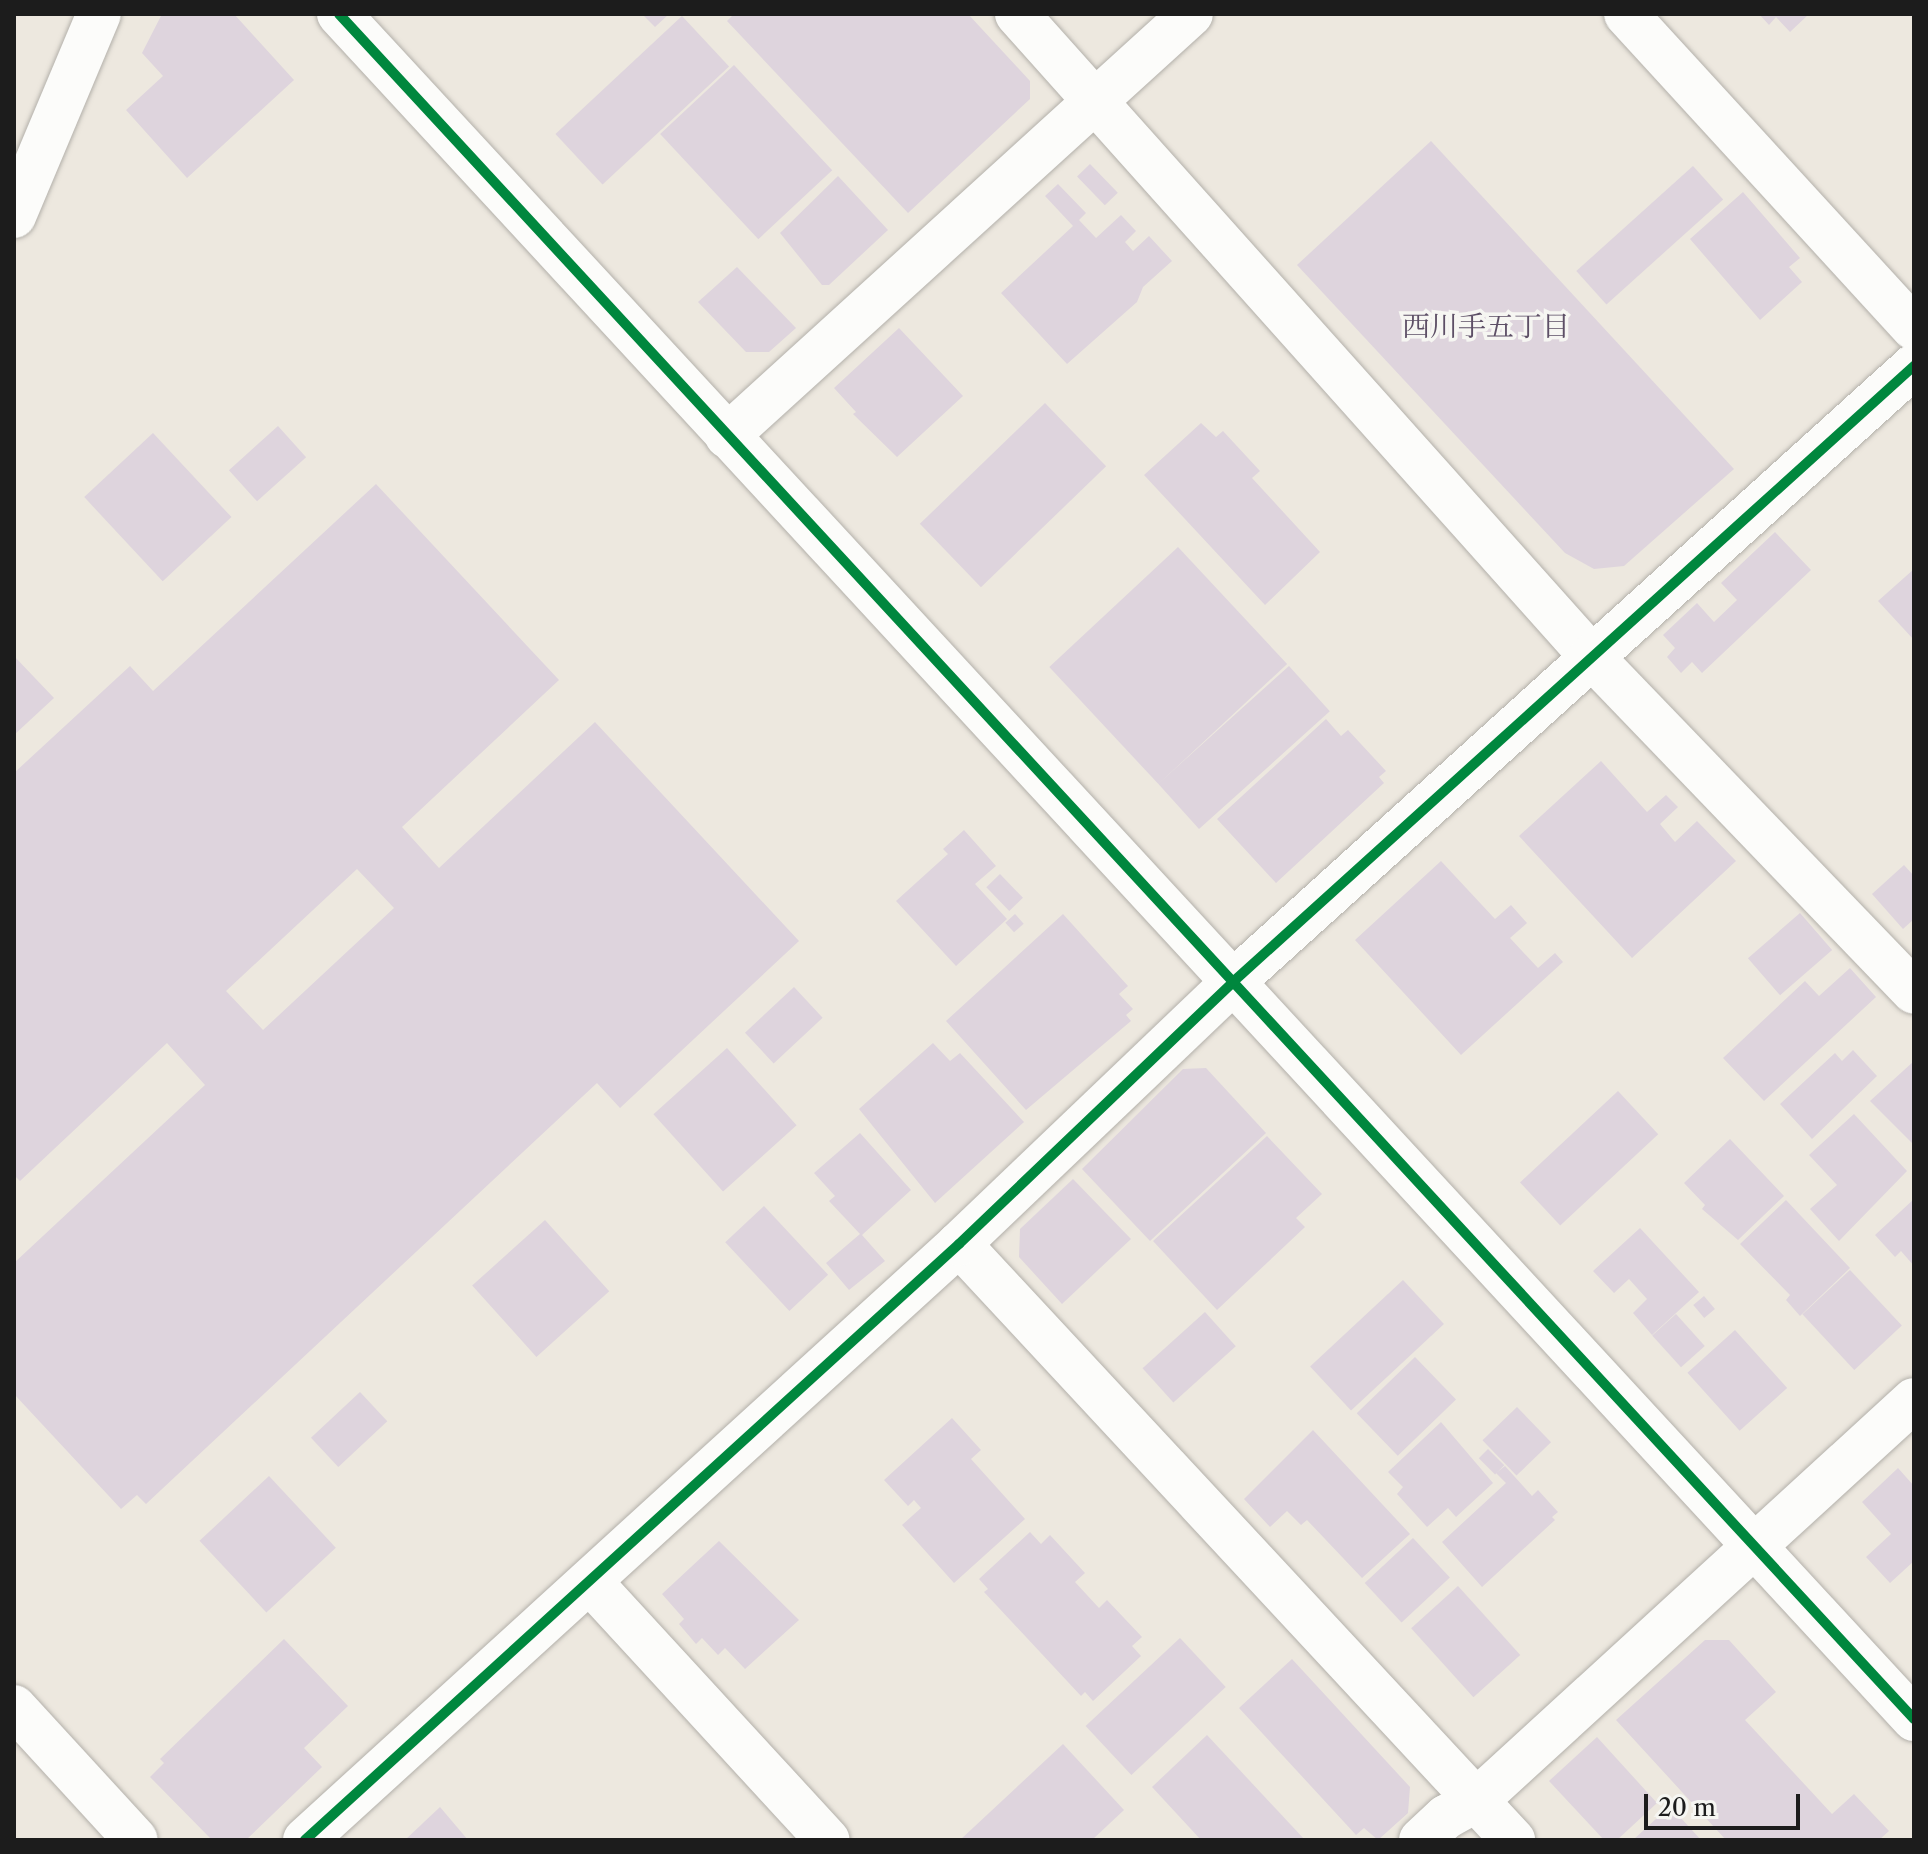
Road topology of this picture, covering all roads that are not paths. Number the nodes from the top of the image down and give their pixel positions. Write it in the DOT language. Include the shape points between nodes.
graph roads {
  1 [pos="99,14"];
  2 [pos="339,14"];
  3 [pos="1017,14"];
  4 [pos="1191,14"];
  5 [pos="1626,14"];
  6 [pos="1097,101"];
  7 [pos="14,216"];
  8 [pos="1914,328"];
  9 [pos="1914,366"];
  10 [pos="727,436"];
  11 [pos="1591,656"];
  12 [pos="1234,981"];
  13 [pos="1914,992"];
  14 [pos="959,1244"];
  15 [pos="1914,1400"];
  16 [pos="1755,1548"];
  17 [pos="592,1584"];
  18 [pos="14,1707"];
  19 [pos="1914,1719"];
  20 [pos="1477,1800"];
  21 [pos="136,1840"];
  22 [pos="305,1840"];
  23 [pos="827,1840"];
  24 [pos="1421,1840"];
  25 [pos="1513,1840"];
  1 -- 7 [label="street"];
  2 -- 10 [label="street"];
  3 -- 6 [label="street"];
  4 -- 6 [label="street"];
  5 -- 8 [label="street"];
  6 -- 10 [label="street"];
  6 -- 11 [label="street"];
  9 -- 11 [label="street"];
  10 -- 12 [label="street"];
  11 -- 12 [label="street"];
  11 -- 13 [label="street"];
  12 -- 14 [label="street"];
  12 -- 16 [label="street"];
  14 -- 17 [label="street"];
  14 -- 20 [label="street"];
  15 -- 16 [label="street"];
  16 -- 19 [label="street"];
  16 -- 20 [label="street"];
  17 -- 22 [label="street"];
  17 -- 23 [label="street"];
  18 -- 21 [label="street"];
  20 -- 24 [label="street" via="1446,1817"];
  20 -- 25 [label="street"];
}
